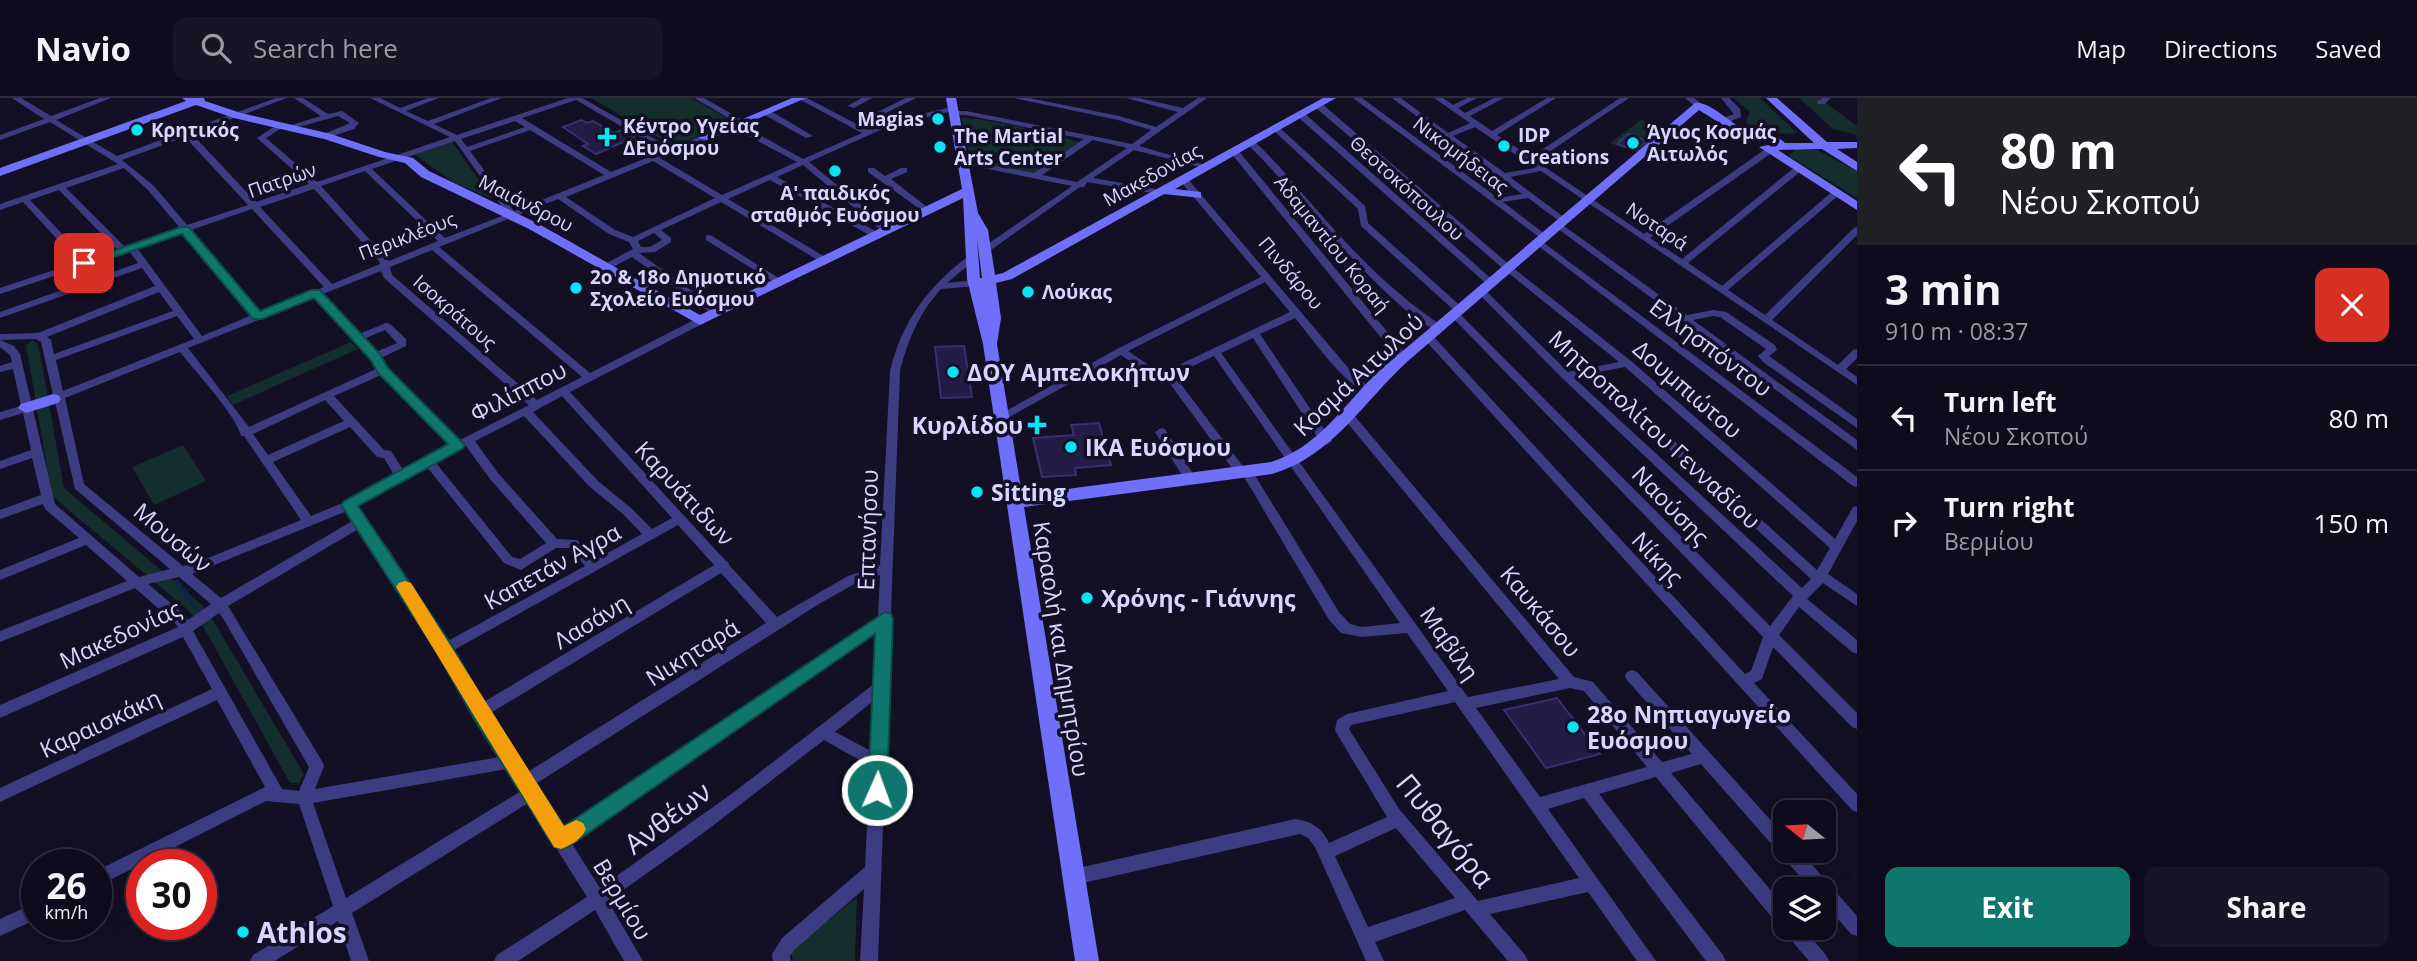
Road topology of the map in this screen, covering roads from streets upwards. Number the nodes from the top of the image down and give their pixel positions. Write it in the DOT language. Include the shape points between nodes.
graph roads {
  1 [pos="16,98"];
  2 [pos="107,98"];
  3 [pos="283,98"];
  4 [pos="298,98"];
  5 [pos="374,98"];
  6 [pos="435,98"];
  7 [pos="468,98"];
  8 [pos="498,98"];
  9 [pos="576,98"];
  10 [pos="698,98"];
  11 [pos="801,98"];
  12 [pos="868,98"];
  13 [pos="912,98"];
  14 [pos="1018,98"];
  15 [pos="1130,98"];
  16 [pos="1203,98"];
  17 [pos="1331,98"];
  18 [pos="1357,98"];
  19 [pos="1396,98"];
  20 [pos="1438,98"];
  21 [pos="1473,98"];
  22 [pos="1500,98"];
  23 [pos="1552,98"];
  24 [pos="1625,98"];
  25 [pos="1725,98"];
  26 [pos="1771,98"];
  27 [pos="1785,98"];
  28 [pos="197,99"];
  29 [pos="561,100"];
  30 [pos="1153,100"];
  31 [pos="1694,102"];
  32 [pos="479,105"];
  33 [pos="506,105"];
  34 [pos="1318,105"];
  35 [pos="851,106"];
  36 [pos="953,107"];
  37 [pos="1452,108"];
  38 [pos="401,110"];
  39 [pos="1184,111"];
  40 [pos="766,112"];
  41 [pos="234,115"];
  42 [pos="1301,115"];
  43 [pos="326,116"];
  44 [pos="873,116"];
  45 [pos="1464,116"];
  46 [pos="516,118"];
  47 [pos="52,120"];
  48 [pos="1723,121"];
  49 [pos="429,123"];
  50 [pos="739,123"];
  51 [pos="1475,124"];
  52 [pos="286,127"];
  53 [pos="532,127"];
  54 [pos="1276,129"];
  55 [pos="1158,130"];
  56 [pos="186,133"];
  57 [pos="868,133"];
  58 [pos="1491,135"];
  59 [pos="327,136"];
  60 [pos="809,136"];
  61 [pos="1447,136"];
  62 [pos="1091,137"];
  63 [pos="0,138"];
  64 [pos="457,138"];
  65 [pos="704,138"];
  66 [pos="1825,139"];
  67 [pos="87,141"];
  68 [pos="1857,141"];
  69 [pos="1251,143"];
  70 [pos="1772,145"];
  71 [pos="1134,147"];
  72 [pos="466,150"];
  73 [pos="670,151"];
  74 [pos="1234,151"];
  75 [pos="1469,151"];
  76 [pos="1458,153"];
  77 [pos="1447,155"];
  78 [pos="1437,156"];
  79 [pos="398,157"];
  80 [pos="654,158"];
  81 [pos="1530,161"];
  82 [pos="121,162"];
  83 [pos="963,162"];
  84 [pos="1855,162"];
  85 [pos="804,163"];
  86 [pos="1208,167"];
  87 [pos="366,168"];
  88 [pos="1493,169"];
  89 [pos="1541,169"];
  90 [pos="1798,169"];
  91 [pos="871,170"];
  92 [pos="904,170"];
  93 [pos="1483,170"];
  94 [pos="0,172"];
  95 [pos="1472,172"];
  96 [pos="1461,173"];
  97 [pos="611,176"];
  98 [pos="1035,176"];
  99 [pos="1503,176"];
  100 [pos="772,178"];
  101 [pos="885,179"];
  102 [pos="1184,180"];
  103 [pos="1084,182"];
  104 [pos="315,185"];
  105 [pos="61,187"];
  106 [pos="836,189"];
  107 [pos="968,191"];
  108 [pos="1163,192"];
  109 [pos="1836,193"];
  110 [pos="1197,195"];
  111 [pos="1530,195"];
  112 [pos="559,196"];
  113 [pos="25,199"];
  114 [pos="811,200"];
  115 [pos="722,201"];
  116 [pos="1497,201"];
  117 [pos="1589,201"];
  118 [pos="256,205"];
  119 [pos="1857,206"];
  120 [pos="0,207"];
  121 [pos="927,210"];
  122 [pos="513,216"];
  123 [pos="1563,223"];
  124 [pos="185,229"];
  125 [pos="655,229"];
  126 [pos="1857,230"];
  127 [pos="881,232"];
  128 [pos="1644,238"];
  129 [pos="709,239"];
  130 [pos="633,240"];
  131 [pos="1543,241"];
  132 [pos="444,242"];
  133 [pos="432,246"];
  134 [pos="126,249"];
  135 [pos="635,251"];
  136 [pos="979,254"];
  137 [pos="824,260"];
  138 [pos="84,263"];
  139 [pos="145,264"];
  140 [pos="385,264"];
  141 [pos="1682,264"];
  142 [pos="606,267"];
  143 [pos="1509,269"];
  144 [pos="1265,279"];
  145 [pos="980,281"];
  146 [pos="779,282"];
  147 [pos="940,284"];
  148 [pos="162,287"];
  149 [pos="330,287"];
  150 [pos="1487,288"];
  151 [pos="0,291"];
  152 [pos="1722,291"];
  153 [pos="316,292"];
  154 [pos="180,312"];
  155 [pos="717,313"];
  156 [pos="1297,313"];
  157 [pos="1458,313"];
  158 [pos="0,315"];
  159 [pos="258,316"];
  160 [pos="1684,318"];
  161 [pos="1766,320"];
  162 [pos="700,321"];
  163 [pos="1254,332"];
  164 [pos="1434,334"];
  165 [pos="40,336"];
  166 [pos="0,337"];
  167 [pos="358,338"];
  168 [pos="200,340"];
  169 [pos="0,343"];
  170 [pos="183,347"];
  171 [pos="1121,351"];
  172 [pos="1215,351"];
  173 [pos="1857,353"];
  174 [pos="375,357"];
  175 [pos="52,358"];
  176 [pos="1403,358"];
  177 [pos="1627,363"];
  178 [pos="18,364"];
  179 [pos="0,369"];
  180 [pos="382,370"];
  181 [pos="1839,370"];
  182 [pos="1590,371"];
  183 [pos="1166,375"];
  184 [pos="1566,376"];
  185 [pos="589,378"];
  186 [pos="1857,382"];
  187 [pos="1369,390"];
  188 [pos="564,391"];
  189 [pos="327,396"];
  190 [pos="55,398"];
  191 [pos="26,408"];
  192 [pos="531,408"];
  193 [pos="0,416"];
  194 [pos="1000,417"];
  195 [pos="1349,417"];
  196 [pos="351,422"];
  197 [pos="1857,424"];
  198 [pos="1161,432"];
  199 [pos="245,433"];
  200 [pos="1326,441"];
  201 [pos="463,443"];
  202 [pos="1857,446"];
  203 [pos="37,452"];
  204 [pos="265,461"];
  205 [pos="429,462"];
  206 [pos="1292,462"];
  207 [pos="0,465"];
  208 [pos="1244,472"];
  209 [pos="401,476"];
  210 [pos="1189,477"];
  211 [pos="1857,483"];
  212 [pos="46,498"];
  213 [pos="1014,502"];
  214 [pos="349,505"];
  215 [pos="1857,510"];
  216 [pos="0,515"];
  217 [pos="680,519"];
  218 [pos="307,520"];
  219 [pos="362,521"];
  220 [pos="1852,531"];
  221 [pos="650,535"];
  222 [pos="87,540"];
  223 [pos="554,544"];
  224 [pos="1835,546"];
  225 [pos="723,565"];
  226 [pos="593,567"];
  227 [pos="887,568"];
  228 [pos="181,572"];
  229 [pos="0,575"];
  230 [pos="1820,577"];
  231 [pos="137,582"];
  232 [pos="1799,597"];
  233 [pos="1857,601"];
  234 [pos="220,606"];
  235 [pos="885,619"];
  236 [pos="775,624"];
  237 [pos="1412,627"];
  238 [pos="187,628"];
  239 [pos="0,637"];
  240 [pos="1770,637"];
  241 [pos="1857,648"];
  242 [pos="444,649"];
  243 [pos="1632,676"];
  244 [pos="1743,681"];
  245 [pos="1570,682"];
  246 [pos="882,686"];
  247 [pos="220,692"];
  248 [pos="1462,700"];
  249 [pos="0,712"];
  250 [pos="480,712"];
  251 [pos="1857,723"];
  252 [pos="824,733"];
  253 [pos="1704,757"];
  254 [pos="512,762"];
  255 [pos="878,763"];
  256 [pos="1657,770"];
  257 [pos="528,788"];
  258 [pos="1587,790"];
  259 [pos="276,793"];
  260 [pos="0,795"];
  261 [pos="304,798"];
  262 [pos="1536,805"];
  263 [pos="1857,805"];
  264 [pos="1400,819"];
  265 [pos="1773,834"];
  266 [pos="561,840"];
  267 [pos="1327,852"];
  268 [pos="1799,863"];
  269 [pos="874,870"];
  270 [pos="112,871"];
  271 [pos="1074,877"];
  272 [pos="1811,877"];
  273 [pos="1591,883"];
  274 [pos="598,901"];
  275 [pos="1473,905"];
  276 [pos="1836,905"];
  277 [pos="1773,906"];
  278 [pos="341,909"];
  279 [pos="21,918"];
  280 [pos="0,928"];
  281 [pos="1857,928"];
  282 [pos="1365,937"];
  283 [pos="1802,940"];
  284 [pos="259,961"];
  285 [pos="360,961"];
  286 [pos="503,961"];
  287 [pos="634,961"];
  288 [pos="782,961"];
  289 [pos="869,961"];
  290 [pos="1087,961"];
  291 [pos="1375,961"];
  292 [pos="1519,961"];
  293 [pos="1647,961"];
  294 [pos="1717,961"];
  295 [pos="1820,961"];
  1 -- 47 [label="street"];
  2 -- 47 [label="street"];
  3 -- 41 [label="street"];
  4 -- 43 [label="street"];
  5 -- 38 [label="street"];
  6 -- 38 [label="street"];
  7 -- 32 [label="street"];
  8 -- 32 [label="street"];
  8 -- 33 [label="street"];
  9 -- 29 [label="street, Πατρών"];
  9 -- 73 [label="street"];
  10 -- 50 [label="street"];
  11 -- 40 [label="street, Περικλέους"];
  11 -- 57 [label="street"];
  12 -- 35 [label="street"];
  13 -- 44 [label="street"];
  14 -- 55 [label="street"];
  15 -- 30 [label="street"];
  16 -- 39 [label="street, Επτανήσου"];
  17 -- 34 [label="street, Μακεδονίας"];
  18 -- 78 [label="street, Νικομήδειας"];
  19 -- 61 [label="street"];
  20 -- 37 [label="street, Νοταρά"];
  21 -- 37 [label="street"];
  22 -- 45 [label="street"];
  23 -- 58 [label="street"];
  24 -- 81 [label="street"];
  25 -- 48 [label="street" via="1738,115"];
  26 -- 66 [label="street"];
  27 -- 66 [label="street"];
  28 -- 41 [label="street, Μαιάνδρου"];
  28 -- 67 [label="street"];
  29 -- 46 [label="street, Πατρών"];
  30 -- 39 [label="street"];
  31 -- 48 [label="street"];
  31 -- 117 [label="street, Κοσμά Αιτωλού"];
  32 -- 49 [label="street"];
  34 -- 42 [label="street, Μακεδονίας"];
  34 -- 143 [label="street"];
  36 -- 57 [label="street"];
  36 -- 62 [label="street"];
  36 -- 83 [label="street, Καραολή και Δημητρίου"];
  37 -- 45 [label="street, Νοταρά"];
  38 -- 49 [label="street"];
  39 -- 55 [label="street, Επτανήσου"];
  40 -- 50 [label="street, Περικλέους"];
  40 -- 60 [label="street"];
  41 -- 52 [label="street, Μαιάνδρου"];
  41 -- 56 [label="street"];
  42 -- 54 [label="street, Μακεδονίας"];
  42 -- 150 [label="street, Θεοτοκόπουλου"];
  43 -- 52 [label="street"];
  43 -- 59 [label="street" via="339,113 355,122"];
  45 -- 51 [label="street, Νοταρά"];
  46 -- 53 [label="street"];
  46 -- 64 [label="street, Πατρών"];
  47 -- 63 [label="street"];
  47 -- 67 [label="street"];
  48 -- 70 [label="street" via="1754,136 1754,142"];
  49 -- 64 [label="street"];
  50 -- 65 [label="street, Περικλέους"];
  50 -- 85 [label="street"];
  51 -- 58 [label="street, Νοταρά"];
  51 -- 61 [label="street"];
  52 -- 59 [label="street, Μαιάνδρου"];
  52 -- 104 [label="street, Ισοκράτους" via="261,138"];
  53 -- 72 [label="street"];
  53 -- 97 [label="street"];
  54 -- 69 [label="street, Μακεδονίας"];
  54 -- 157 [label="street, Ναούσης" via="1362,208 1364,224"];
  55 -- 71 [label="street, Επτανήσου"];
  56 -- 82 [label="street"];
  56 -- 118 [label="street"];
  57 -- 85 [label="street"];
  58 -- 81 [label="street, Νοταρά"];
  59 -- 79 [label="street, Μαιάνδρου"];
  61 -- 75 [label="street"];
  62 -- 71 [label="street"];
  62 -- 98 [label="street"];
  64 -- 72 [label="street"];
  64 -- 79 [label="street, Πατρών"];
  65 -- 73 [label="street, Περικλέους"];
  66 -- 68 [label="street"];
  66 -- 68 [label="street"];
  66 -- 70 [label="street"];
  66 -- 84 [label="street"];
  67 -- 82 [label="street"];
  67 -- 94 [label="street"];
  69 -- 74 [label="street, Μακεδονίας"];
  69 -- 164 [label="street, Νίκης"];
  70 -- 90 [label="street"];
  70 -- 128 [label="street"];
  71 -- 86 [label="street"];
  71 -- 103 [label="street, Επτανήσου"];
  72 -- 122 [label="street"];
  73 -- 80 [label="street, Περικλέους"];
  74 -- 86 [label="street, Μακεδονίας"];
  74 -- 176 [label="street, Αδαμαντίου Κοραή"];
  75 -- 76 [label="street"];
  75 -- 88 [label="street"];
  77 -- 78 [label="street"];
  78 -- 96 [label="street, Νικομήδειας"];
  79 -- 87 [label="street, Πατρών"];
  79 -- 122 [label="street, Μαιάνδρου"];
  80 -- 97 [label="street, Περικλέους"];
  80 -- 115 [label="street"];
  81 -- 89 [label="street, Νοταρά"];
  82 -- 105 [label="street"];
  82 -- 124 [label="street" via="151,188"];
  83 -- 98 [label="street"];
  83 -- 107 [label="street, Καραολή και Δημητρίου"];
  85 -- 100 [label="street"];
  85 -- 106 [label="street"];
  86 -- 102 [label="street, Μακεδονίας"];
  87 -- 104 [label="street, Πατρών"];
  87 -- 132 [label="street"];
  88 -- 93 [label="street"];
  88 -- 99 [label="street"];
  89 -- 99 [label="street"];
  89 -- 117 [label="street, Νοταρά"];
  90 -- 109 [label="street"];
  90 -- 141 [label="street"];
  91 -- 101 [label="street"];
  92 -- 101 [label="street"];
  95 -- 96 [label="street"];
  96 -- 116 [label="street, Νικομήδειας"];
  97 -- 112 [label="street, Περικλέους"];
  98 -- 103 [label="street"];
  99 -- 111 [label="street"];
  100 -- 114 [label="street"];
  100 -- 115 [label="street"];
  101 -- 121 [label="street"];
  102 -- 108 [label="street, Μακεδονίας"];
  102 -- 110 [label="street, Πινδάρου"];
  103 -- 108 [label="street"];
  103 -- 136 [label="street, Επτανήσου"];
  104 -- 118 [label="street, Πατρών"];
  104 -- 140 [label="street, Ισοκράτους"];
  105 -- 113 [label="street"];
  105 -- 134 [label="street"];
  106 -- 114 [label="street"];
  106 -- 127 [label="street"];
  107 -- 121 [label="street, Φιλίππου"];
  107 -- 136 [label="street, Καραολή και Δημητρίου" via="972,213 982,230"];
  108 -- 110 [label="street"];
  108 -- 145 [label="street, Μακεδονίας" via="1007,276"];
  109 -- 119 [label="street"];
  109 -- 152 [label="street"];
  110 -- 144 [label="street, Πινδάρου"];
  111 -- 116 [label="street"];
  111 -- 123 [label="street"];
  112 -- 122 [label="street, Περικλέους"];
  112 -- 130 [label="street" via="612,232"];
  113 -- 120 [label="street"];
  113 -- 138 [label="street"];
  114 -- 127 [label="street"];
  115 -- 125 [label="street"];
  115 -- 137 [label="street"];
  116 -- 131 [label="street, Νικομήδειας"];
  117 -- 123 [label="street, Κοσμά Αιτωλού"];
  117 -- 128 [label="street, Νοταρά"];
  118 -- 124 [label="street, Πατρών"];
  118 -- 149 [label="street"];
  121 -- 127 [label="street, Φιλίππου"];
  122 -- 132 [label="street, Περικλέους"];
  122 -- 142 [label="street, Μαιάνδρου"];
  123 -- 131 [label="street, Κοσμά Αιτωλού"];
  123 -- 160 [label="street"];
  124 -- 134 [label="street, Πατρών"];
  124 -- 159 [label="street"];
  125 -- 130 [label="street"];
  125 -- 135 [label="street" via="667,243"];
  126 -- 161 [label="street"];
  127 -- 137 [label="street, Φιλίππου"];
  128 -- 141 [label="street, Νοταρά"];
  129 -- 146 [label="street"];
  130 -- 135 [label="street"];
  131 -- 143 [label="street, Κοσμά Αιτωλού"];
  131 -- 211 [label="street, Ελλησπόντου"];
  132 -- 133 [label="street, Περικλέους"];
  133 -- 140 [label="street, Περικλέους"];
  133 -- 185 [label="street"];
  134 -- 138 [label="street, Πατρών"];
  134 -- 139 [label="street"];
  135 -- 142 [label="street"];
  135 -- 155 [label="street"];
  136 -- 145 [label="street, Καραολή και Δημητρίου"];
  136 -- 147 [label="street, Επτανήσου"];
  137 -- 146 [label="street, Φιλίππου"];
  138 -- 151 [label="street, Πατρών"];
  139 -- 148 [label="street"];
  139 -- 158 [label="street"];
  140 -- 149 [label="street, Περικλέους"];
  140 -- 192 [label="street, Ισοκράτους" via="387,276"];
  141 -- 152 [label="street, Νοταρά"];
  142 -- 162 [label="street, Μαιάνδρου"];
  143 -- 150 [label="street, Κοσμά Αιτωλού"];
  143 -- 177 [label="street, Δουμπιώτου"];
  144 -- 156 [label="street, Πινδάρου"];
  144 -- 171 [label="street"];
  145 -- 147 [label="street"];
  145 -- 194 [label="street, Καραολή και Δημητρίου" via="980,319 990,344"];
  146 -- 155 [label="street, Φιλίππου"];
  147 -- 227 [label="street, Επτανήσου" via="909,327 895,371"];
  148 -- 154 [label="street"];
  148 -- 165 [label="street"];
  149 -- 153 [label="street, Περικλέους"];
  150 -- 157 [label="street, Κοσμά Αιτωλού"];
  150 -- 184 [label="street, Μητροπολίτου Γενναδίου"];
  152 -- 161 [label="street, Νοταρά"];
  153 -- 159 [label="street, Περικλέους"];
  153 -- 167 [label="street"];
  154 -- 168 [label="street"];
  154 -- 175 [label="street"];
  155 -- 162 [label="street, Φιλίππου"];
  156 -- 163 [label="street"];
  156 -- 187 [label="street, Πινδάρου" via="1352,379"];
  157 -- 164 [label="street, Κοσμά Αιτωλού"];
  157 -- 240 [label="street, Ναούσης"];
  159 -- 168 [label="street, Περικλέους"];
  160 -- 197 [label="street" via="1713,313 1727,316 1771,347 1764,354 1766,360"];
  160 -- 202 [label="street"];
  161 -- 181 [label="street, Νοταρά"];
  162 -- 185 [label="street, Φιλίππου"];
  163 -- 172 [label="street"];
  163 -- 200 [label="street"];
  164 -- 176 [label="street, Κοσμά Αιτωλού"];
  164 -- 244 [label="street, Νίκης"];
  165 -- 166 [label="street"];
  165 -- 175 [label="street, Μουσών"];
  167 -- 174 [label="street"];
  167 -- 174 [label="street" via="386,326 402,341"];
  168 -- 170 [label="street, Περικλέους"];
  169 -- 178 [label="street" via="13,351"];
  170 -- 190 [label="street, Περικλέους"];
  170 -- 199 [label="street"];
  171 -- 183 [label="street" via="1157,375"];
  171 -- 194 [label="street"];
  172 -- 183 [label="street"];
  172 -- 206 [label="street, Μαβίλη"];
  173 -- 181 [label="street"];
  174 -- 180 [label="street"];
  175 -- 190 [label="street, Μουσών"];
  176 -- 187 [label="street, Κοσμά Αιτωλού"];
  177 -- 182 [label="street"];
  177 -- 224 [label="street, Δουμπιώτου"];
  178 -- 179 [label="street"];
  178 -- 191 [label="street"];
  180 -- 189 [label="street"];
  180 -- 201 [label="street"];
  181 -- 186 [label="street, Νοταρά"];
  182 -- 184 [label="street"];
  182 -- 230 [label="street"];
  183 -- 208 [label="street"];
  184 -- 232 [label="street, Μητροπολίτου Γενναδίου"];
  185 -- 188 [label="street, Φιλίππου"];
  187 -- 195 [label="street, Κοσμά Αιτωλού"];
  188 -- 192 [label="street, Φιλίππου"];
  188 -- 217 [label="street, Καρυάτιδων"];
  189 -- 196 [label="street"];
  189 -- 199 [label="street"];
  190 -- 191 [label="street, Περικλέους"];
  190 -- 228 [label="street, Μουσών" via="79,486"];
  191 -- 193 [label="street"];
  191 -- 203 [label="street"];
  192 -- 201 [label="street, Φιλίππου"];
  192 -- 221 [label="street, Ισοκράτους" via="594,484"];
  194 -- 213 [label="street, Καραολή και Δημητρίου"];
  195 -- 200 [label="street, Κοσμά Αιτωλού"];
  195 -- 245 [label="street, Καυκάσου"];
  196 -- 204 [label="street"];
  196 -- 209 [label="street" via="381,454 387,454"];
  198 -- 210 [label="street"];
  199 -- 204 [label="street"];
  200 -- 206 [label="street, Κοσμά Αιτωλού"];
  201 -- 205 [label="street, Φιλίππου"];
  201 -- 223 [label="street"];
  203 -- 207 [label="street"];
  203 -- 212 [label="street"];
  204 -- 218 [label="street"];
  205 -- 209 [label="street, Φιλίππου"];
  205 -- 223 [label="street" via="514,564 521,565"];
  206 -- 208 [label="street, Κοσμά Αιτωλού"];
  206 -- 237 [label="street, Μαβίλη"];
  208 -- 210 [label="street, Κοσμά Αιτωλού"];
  208 -- 237 [label="street" via="1346,629"];
  209 -- 214 [label="street, Φιλίππου"];
  210 -- 213 [label="street, Κοσμά Αιτωλού"];
  212 -- 216 [label="street"];
  212 -- 222 [label="street"];
  213 -- 271 [label="street, Καραολή και Δημητρίου"];
  214 -- 218 [label="street, Φιλίππου"];
  214 -- 219 [label="street, Βερμίου"];
  215 -- 220 [label="street"];
  217 -- 221 [label="street, Καπετάν Αγρα"];
  217 -- 225 [label="street, Καρυάτιδων"];
  218 -- 228 [label="street, Φιλίππου"];
  219 -- 234 [label="street, Μακεδονίας"];
  219 -- 242 [label="street, Βερμίου"];
  220 -- 224 [label="street"];
  221 -- 226 [label="street, Καπετάν Αγρα"];
  222 -- 229 [label="street"];
  222 -- 231 [label="street"];
  223 -- 226 [label="street" via="573,543"];
  224 -- 230 [label="street"];
  225 -- 236 [label="street, Καρυάτιδων"];
  225 -- 250 [label="street, Λασάνη"];
  226 -- 242 [label="street, Καπετάν Αγρα"];
  227 -- 235 [label="street, Επτανήσου"];
  227 -- 236 [label="street, Νικηταρά" via="837,586"];
  228 -- 231 [label="street, Φιλίππου"];
  228 -- 234 [label="street, Μουσών"];
  230 -- 232 [label="street"];
  230 -- 233 [label="street"];
  231 -- 238 [label="street"];
  231 -- 239 [label="street, Φιλίππου"];
  232 -- 240 [label="street"];
  232 -- 241 [label="street, Μητροπολίτου Γενναδίου"];
  234 -- 238 [label="street, Μακεδονίας"];
  234 -- 261 [label="street, Μουσών" via="238,628 317,766"];
  235 -- 246 [label="street, Επτανήσου"];
  235 -- 266 [label="street"];
  236 -- 257 [label="street, Νικηταρά"];
  237 -- 248 [label="street, Μαβίλη"];
  238 -- 247 [label="street"];
  238 -- 249 [label="street, Μακεδονίας"];
  240 -- 244 [label="street" via="1757,675"];
  240 -- 251 [label="street, Ναούσης"];
  242 -- 250 [label="street, Βερμίου"];
  243 -- 253 [label="street"];
  244 -- 263 [label="street, Νίκης"];
  245 -- 248 [label="street"];
  245 -- 256 [label="street, Καυκάσου" via="1593,690"];
  246 -- 252 [label="street, Ανθέων"];
  246 -- 255 [label="street, Επτανήσου"];
  247 -- 259 [label="street"];
  247 -- 260 [label="street, Καραισκάκη"];
  248 -- 262 [label="street, Μαβίλη"];
  248 -- 264 [label="street, Πυθαγόρα" via="1343,722 1377,787"];
  250 -- 254 [label="street, Βερμίου"];
  252 -- 255 [label="street"];
  252 -- 274 [label="street, Ανθέων"];
  253 -- 256 [label="street"];
  253 -- 265 [label="street"];
  254 -- 257 [label="street, Βερμίου"];
  254 -- 261 [label="street"];
  255 -- 269 [label="street, Επτανήσου"];
  256 -- 258 [label="street"];
  256 -- 277 [label="street, Καυκάσου"];
  257 -- 266 [label="street, Βερμίου"];
  257 -- 278 [label="street, Νικηταρά"];
  258 -- 262 [label="street"];
  258 -- 294 [label="street"];
  259 -- 261 [label="street"];
  259 -- 270 [label="street" via="259,796"];
  261 -- 278 [label="street"];
  262 -- 273 [label="street, Μαβίλη"];
  264 -- 267 [label="street"];
  264 -- 275 [label="street, Πυθαγόρα"];
  266 -- 274 [label="street, Βερμίου"];
  267 -- 271 [label="street" via="1310,829 1295,826"];
  267 -- 282 [label="street"];
  268 -- 272 [label="street"];
  269 -- 288 [label="street" via="788,944"];
  269 -- 289 [label="street, Επτανήσου"];
  271 -- 290 [label="street, Καραολή και Δημητρίου"];
  273 -- 275 [label="street"];
  273 -- 293 [label="street, Μαβίλη"];
  274 -- 286 [label="street, Ανθέων"];
  274 -- 287 [label="street, Βερμίου"];
  275 -- 282 [label="street"];
  275 -- 292 [label="street, Πυθαγόρα"];
  276 -- 281 [label="street"];
  278 -- 284 [label="street, Νικηταρά"];
  278 -- 285 [label="street"];
  279 -- 280 [label="street"];
  282 -- 291 [label="street"];
  283 -- 295 [label="street"];
}
